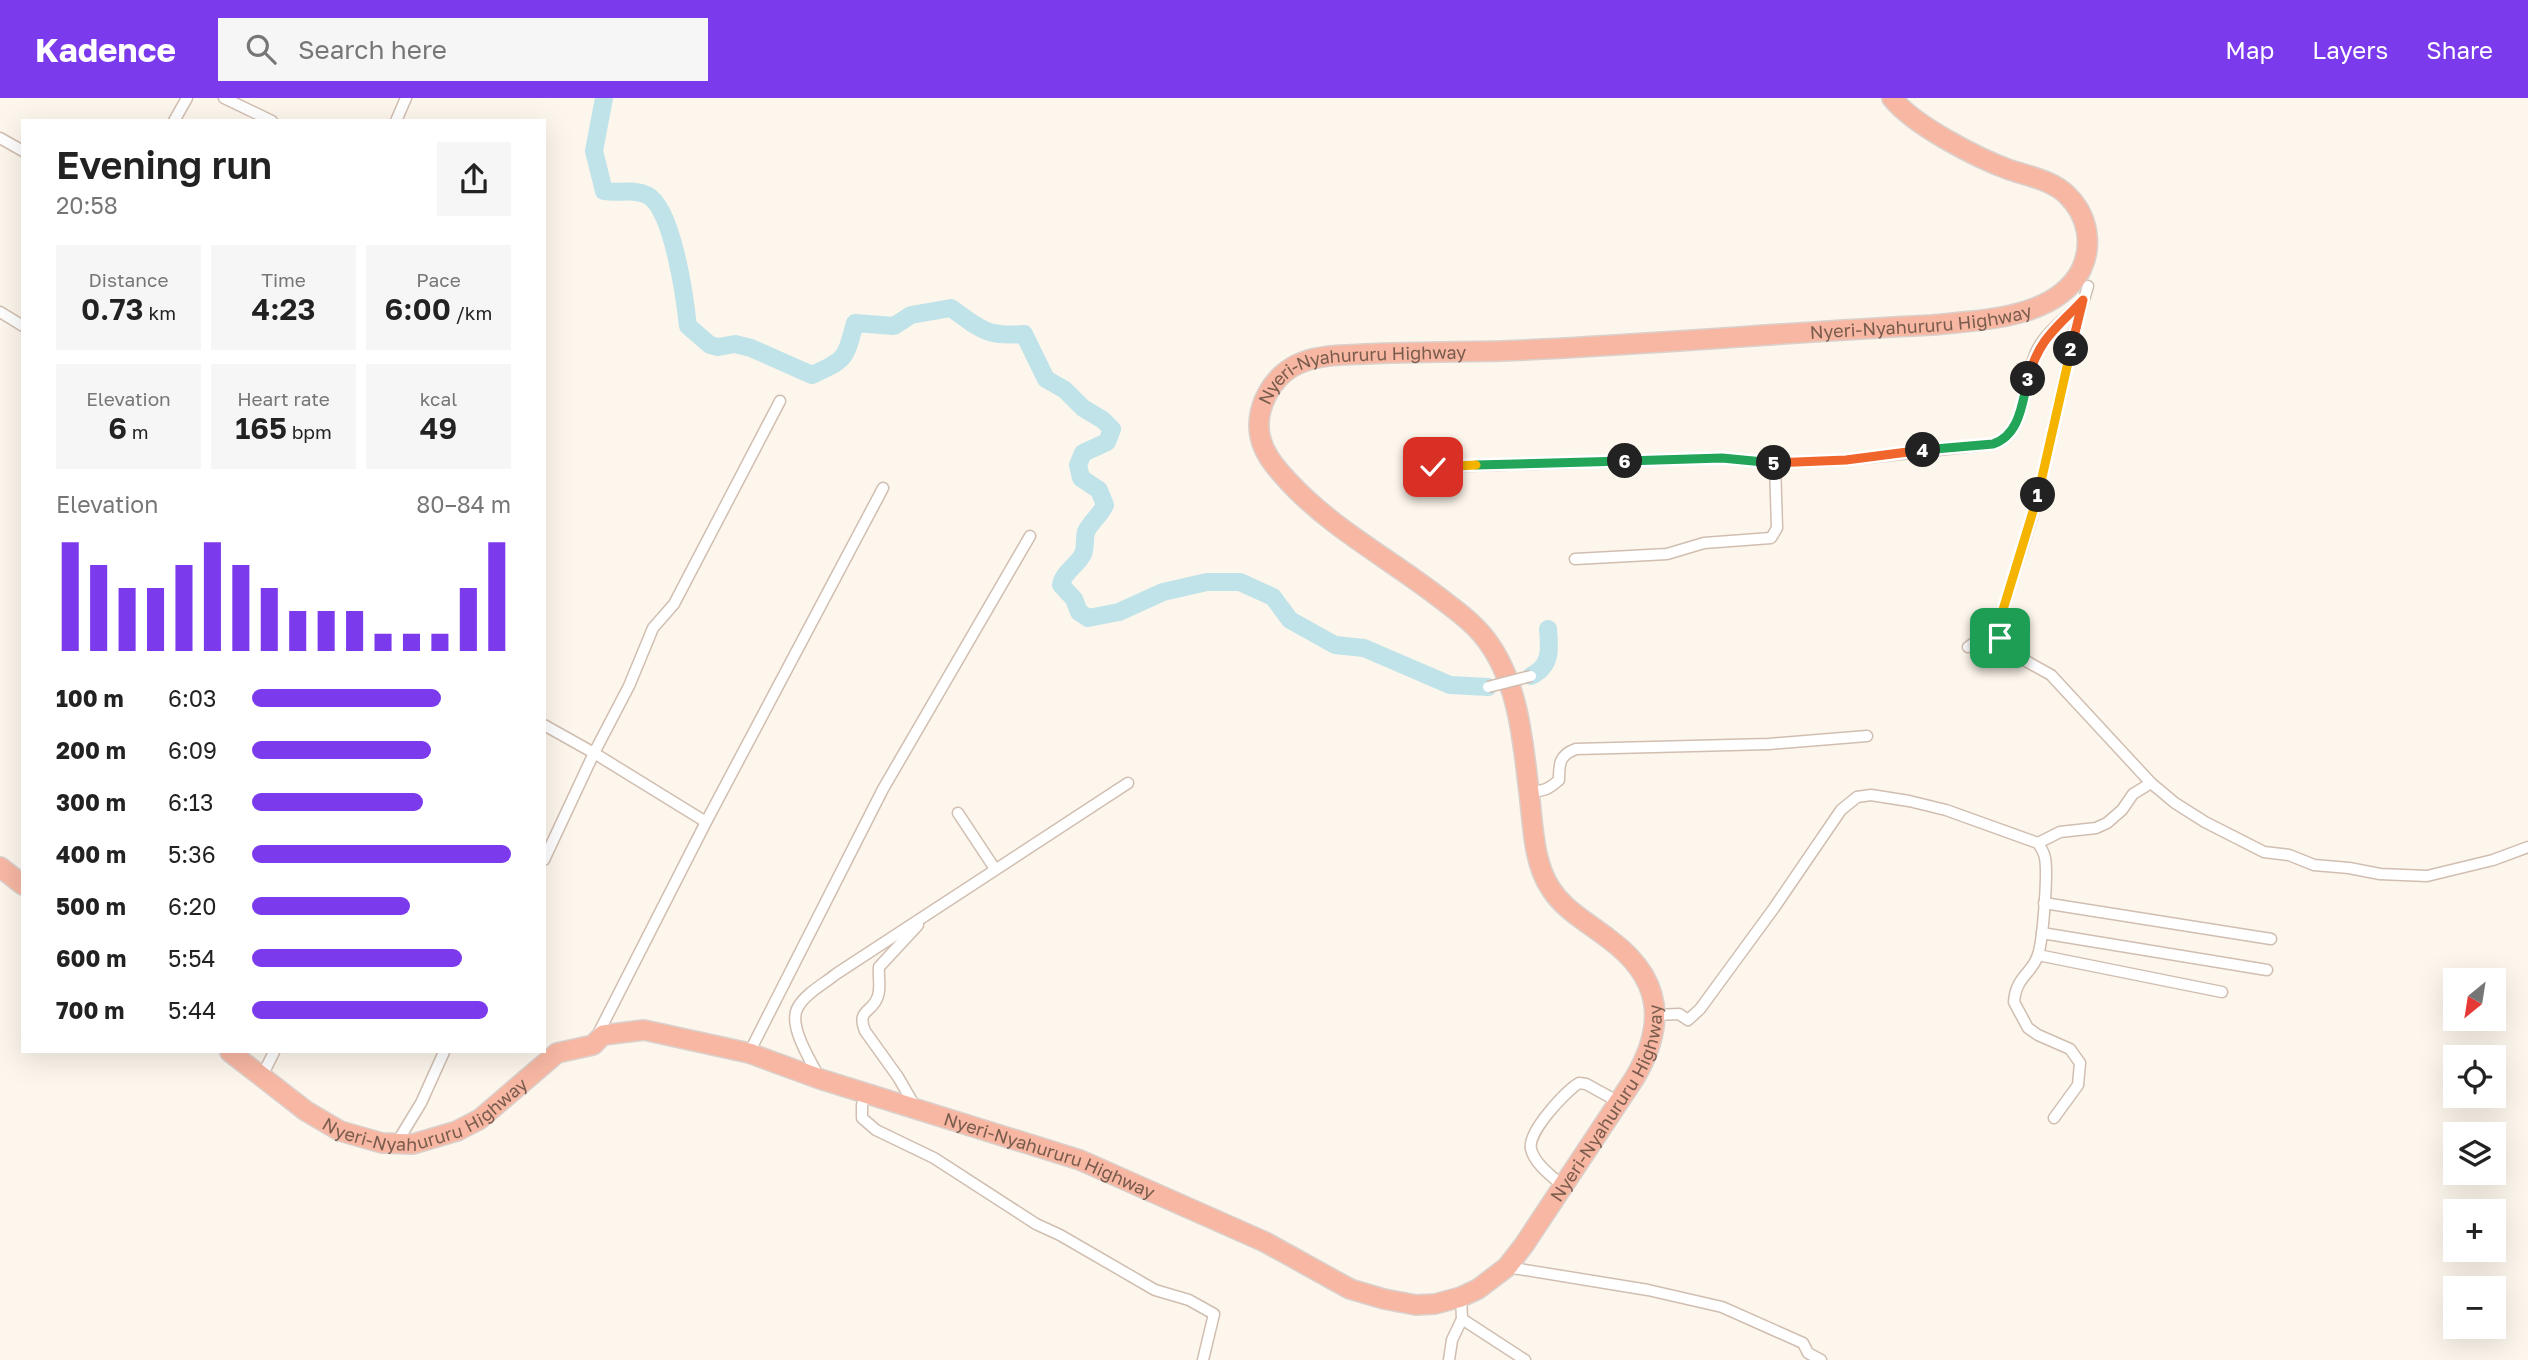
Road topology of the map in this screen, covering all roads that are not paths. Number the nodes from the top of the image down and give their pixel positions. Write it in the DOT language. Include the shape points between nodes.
graph roads {
  1 [pos="187,98"];
  2 [pos="224,98"];
  3 [pos="405,98"];
  4 [pos="1892,98"];
  5 [pos="175,119"];
  6 [pos="268,119"];
  7 [pos="397,119"];
  8 [pos="0,138"];
  9 [pos="21,150"];
  10 [pos="2088,286"];
  11 [pos="2083,300"];
  12 [pos="0,312"];
  13 [pos="21,325"];
  14 [pos="780,401"];
  15 [pos="1775,463"];
  16 [pos="1433,467"];
  17 [pos="883,488"];
  18 [pos="1030,537"];
  19 [pos="1575,559"];
  20 [pos="1998,626"];
  21 [pos="1968,647"];
  22 [pos="1531,676"];
  23 [pos="1488,687"];
  24 [pos="546,726"];
  25 [pos="1867,736"];
  26 [pos="594,753"];
  27 [pos="1128,783"];
  28 [pos="2151,783"];
  29 [pos="1529,791"];
  30 [pos="958,813"];
  31 [pos="706,822"];
  32 [pos="2038,843"];
  33 [pos="2528,847"];
  34 [pos="546,856"];
  35 [pos="0,867"];
  36 [pos="995,869"];
  37 [pos="21,883"];
  38 [pos="2044,903"];
  39 [pos="930,912"];
  40 [pos="2042,933"];
  41 [pos="2271,939"];
  42 [pos="2038,955"];
  43 [pos="2267,970"];
  44 [pos="2222,992"];
  45 [pos="1654,1015"];
  46 [pos="593,1045"];
  47 [pos="231,1053"];
  48 [pos="274,1053"];
  49 [pos="444,1053"];
  50 [pos="749,1054"];
  51 [pos="262,1076"];
  52 [pos="820,1079"];
  53 [pos="866,1093"];
  54 [pos="1619,1102"];
  55 [pos="916,1108"];
  56 [pos="2054,1118"];
  57 [pos="396,1144"];
  58 [pos="1564,1187"];
  59 [pos="1507,1267"];
  60 [pos="1461,1297"];
  61 [pos="1462,1319"];
  62 [pos="1203,1360"];
  63 [pos="1449,1360"];
  64 [pos="1525,1360"];
  65 [pos="1821,1360"];
  1 -- 5 [label="street"];
  2 -- 6 [label="street"];
  3 -- 7 [label="street"];
  4 -- 29 [label="highway, Nyeri-Nyahururu Highway" via="1945,138 2068,196 2083,219 2088,253 2070,286 2046,304 2022,312 1932,326 1322,358 1301,362 1271,388 1261,409 1259,432 1263,447 1282,475 1306,501 1469,620 1489,643 1510,686"];
  8 -- 9 [label="street"];
  10 -- 11 [label="street"];
  11 -- 15 [label="street" via="2038,349 2014,428 2003,440 1846,460"];
  11 -- 20 [label="street" via="2036,500"];
  12 -- 13 [label="street"];
  14 -- 26 [label="street" via="674,604 653,628"];
  15 -- 16 [label="street" via="1722,458"];
  15 -- 19 [label="street" via="1777,528 1771,538 1704,543 1667,554"];
  17 -- 31 [label="street"];
  18 -- 50 [label="street" via="883,789"];
  20 -- 21 [label="street"];
  20 -- 28 [label="street" via="2008,651 2051,675"];
  22 -- 23 [label="street, bridge"];
  24 -- 26 [label="street"];
  25 -- 29 [label="street" via="1769,744 1576,749 1559,760 1559,780 1542,792"];
  26 -- 31 [label="street"];
  26 -- 34 [label="street"];
  27 -- 36 [label="street"];
  28 -- 32 [label="street" via="2133,794 2107,823 2060,832"];
  28 -- 33 [label="street" via="2205,822 2264,852 2314,865 2427,876"];
  29 -- 45 [label="highway, Nyeri-Nyahururu Highway" via="1537,852 1548,885 1567,908 1636,964 1649,982"];
  30 -- 36 [label="street"];
  31 -- 46 [label="street"];
  32 -- 38 [label="street" via="2045,859"];
  32 -- 45 [label="street" via="1946,810 1871,795 1857,797 1841,810 1700,1009 1688,1020 1679,1014"];
  35 -- 37 [label="highway"];
  36 -- 39 [label="street"];
  38 -- 40 [label="street"];
  38 -- 41 [label="street"];
  39 -- 52 [label="street" via="836,974 797,1008 795,1025"];
  39 -- 55 [label="street" via="879,967 876,1004 862,1016 861,1023"];
  40 -- 42 [label="street"];
  40 -- 43 [label="street"];
  42 -- 44 [label="street"];
  42 -- 56 [label="street" via="2018,982 2014,1002 2028,1028 2070,1049 2080,1063 2078,1085"];
  45 -- 54 [label="highway, Nyeri-Nyahururu Highway" via="1655,1035"];
  46 -- 50 [label="highway, Nyeri-Nyahururu Highway" via="603,1035 644,1030"];
  46 -- 57 [label="highway, Nyeri-Nyahururu Highway" via="557,1053 480,1119 457,1131 413,1144"];
  47 -- 51 [label="highway, Nyeri-Nyahururu Highway"];
  48 -- 51 [label="street"];
  49 -- 57 [label="street"];
  50 -- 52 [label="highway, Nyeri-Nyahururu Highway"];
  51 -- 57 [label="highway, Nyeri-Nyahururu Highway" via="306,1111 340,1130"];
  52 -- 53 [label="highway, Nyeri-Nyahururu Highway"];
  53 -- 55 [label="highway, Nyeri-Nyahururu Highway"];
  53 -- 62 [label="street" via="862,1118 876,1130 934,1158 1035,1224 1155,1290 1189,1300 1214,1314"];
  54 -- 58 [label="highway, Nyeri-Nyahururu Highway"];
  54 -- 58 [label="street" via="1579,1083 1531,1139 1531,1149 1546,1171"];
  55 -- 60 [label="highway, Nyeri-Nyahururu Highway" via="1080,1160 1265,1242 1350,1289 1416,1305"];
  58 -- 59 [label="highway, Nyeri-Nyahururu Highway"];
  59 -- 60 [label="highway, Nyeri-Nyahururu Highway"];
  59 -- 65 [label="street" via="1722,1307 1803,1343 1808,1353"];
  60 -- 61 [label="street"];
  61 -- 63 [label="street"];
  61 -- 64 [label="street"];
}
